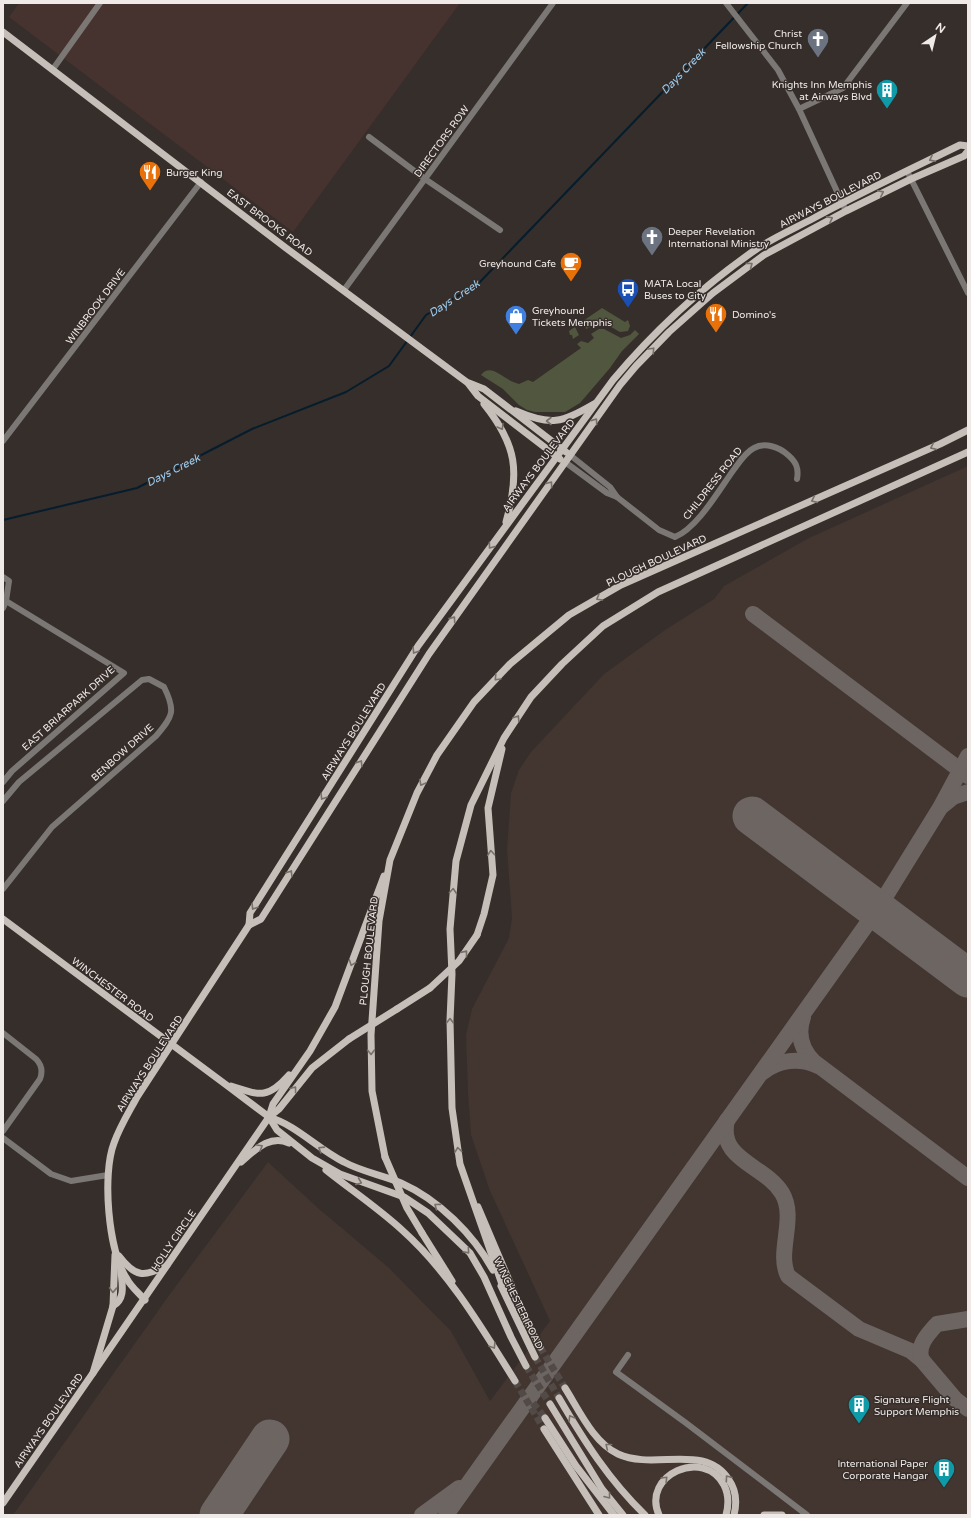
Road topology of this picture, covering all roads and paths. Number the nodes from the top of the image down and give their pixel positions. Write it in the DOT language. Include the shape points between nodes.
graph roads {
  1 [pos="100,3"];
  2 [pos="553,3"];
  3 [pos="908,3"];
  4 [pos="727,5"];
  5 [pos="3,32"];
  6 [pos="53,69"];
  7 [pos="799,109"];
  8 [pos="368,137"];
  9 [pos="968,146"];
  10 [pos="968,151"];
  11 [pos="907,171"];
  12 [pos="425,179"];
  13 [pos="910,179"];
  14 [pos="201,182"];
  15 [pos="842,203"];
  16 [pos="846,210"];
  17 [pos="500,230"];
  18 [pos="344,290"];
  19 [pos="968,293"];
  20 [pos="619,373"];
  21 [pos="626,379"];
  22 [pos="468,383"];
  23 [pos="478,396"];
  24 [pos="597,402"];
  25 [pos="512,409"];
  26 [pos="968,430"];
  27 [pos="3,441"];
  28 [pos="563,449"];
  29 [pos="968,452"];
  30 [pos="557,456"];
  31 [pos="570,456"];
  32 [pos="566,462"];
  33 [pos="797,479"];
  34 [pos="617,497"];
  35 [pos="505,527"];
  36 [pos="675,537"];
  37 [pos="3,577"];
  38 [pos="6,601"];
  39 [pos="3,608"];
  40 [pos="504,738"];
  41 [pos="3,782"];
  42 [pos="3,801"];
  43 [pos="390,860"];
  44 [pos="3,889"];
  45 [pos="3,919"];
  46 [pos="250,925"];
  47 [pos="3,1034"];
  48 [pos="172,1045"];
  49 [pos="310,1051"];
  50 [pos="225,1084"];
  51 [pos="268,1117"];
  52 [pos="3,1131"];
  53 [pos="3,1138"];
  54 [pos="292,1144"];
  55 [pos="312,1158"];
  56 [pos="234,1169"];
  57 [pos="108,1176"];
  58 [pos="467,1188"];
  59 [pos="115,1251"];
  60 [pos="170,1263"];
  61 [pos="121,1269"];
  62 [pos="504,1290"];
  63 [pos="145,1300"];
  64 [pos="113,1306"];
  65 [pos="472,1313"];
  66 [pos="540,1347"];
  67 [pos="628,1355"];
  68 [pos="535,1357"];
  69 [pos="526,1366"];
  70 [pos="93,1373"];
  71 [pos="515,1381"];
  72 [pos="565,1388"];
  73 [pos="559,1398"];
  74 [pos="550,1404"];
  75 [pos="545,1418"];
  76 [pos="544,1429"];
  77 [pos="3,1502"];
  78 [pos="599,1515"];
  79 [pos="614,1515"];
  80 [pos="623,1515"];
  81 [pos="645,1515"];
  82 [pos="659,1515"];
  83 [pos="726,1515"];
  84 [pos="734,1515"];
  85 [pos="764,1515"];
  86 [pos="782,1515"];
  87 [pos="806,1515"];
  1 -- 6 [label="street"];
  2 -- 12 [label="street, DIRECTORS ROW"];
  3 -- 7 [label="street" via="843,88"];
  4 -- 7 [label="street" via="778,70"];
  5 -- 6 [label="main road, EAST BROOKS ROAD"];
  6 -- 14 [label="main road, EAST BROOKS ROAD"];
  7 -- 15 [label="street"];
  8 -- 12 [label="street"];
  9 -- 11 [label="main road, AIRWAYS BOULEVARD, one-way" via="960,146"];
  10 -- 13 [label="main road, AIRWAYS BOULEVARD" via="964,156"];
  11 -- 13 [label="street"];
  11 -- 15 [label="main road, AIRWAYS BOULEVARD"];
  12 -- 17 [label="street"];
  12 -- 18 [label="street, DIRECTORS ROW"];
  16 -- 13 [label="main road, AIRWAYS BOULEVARD, one-way"];
  13 -- 19 [label="street"];
  14 -- 18 [label="main road, EAST BROOKS ROAD"];
  14 -- 27 [label="street, WINBROOK DRIVE"];
  15 -- 16 [label="street"];
  15 -- 20 [label="main road, AIRWAYS BOULEVARD" via="759,248 707,286 663,326"];
  21 -- 16 [label="main road, AIRWAYS BOULEVARD, one-way" via="669,332 713,293 764,255"];
  18 -- 22 [label="main road, EAST BROOKS ROAD"];
  20 -- 21 [label="main road"];
  20 -- 24 [label="main road, AIRWAYS BOULEVARD"];
  31 -- 21 [label="main road, AIRWAYS BOULEVARD, one-way"];
  22 -- 23 [label="main road, EAST BROOKS ROAD"];
  22 -- 25 [label="main road, EAST BROOKS ROAD" via="484,389"];
  23 -- 30 [label="main road, EAST BROOKS ROAD"];
  23 -- 35 [label="main road, one-way" via="505,434 512,455 514,489"];
  24 -- 25 [label="main road, one-way" via="571,416 555,421 534,419"];
  24 -- 28 [label="main road, AIRWAYS BOULEVARD"];
  25 -- 28 [label="main road, EAST BROOKS ROAD"];
  26 -- 43 [label="main road, PLOUGH BOULEVARD, one-way" via="622,585 569,615 510,664 474,702 437,755 417,793"];
  28 -- 30 [label="main road, AIRWAYS BOULEVARD"];
  28 -- 31 [label="main road, EAST BROOKS ROAD"];
  40 -- 29 [label="main road, one-way" via="531,697 562,664 603,626 658,592"];
  30 -- 32 [label="main road, EAST BROOKS ROAD"];
  30 -- 35 [label="main road, AIRWAYS BOULEVARD"];
  31 -- 32 [label="main road, AIRWAYS BOULEVARD"];
  31 -- 34 [label="street, EAST BROOKS ROAD" via="610,487"];
  32 -- 34 [label="street, EAST BROOKS ROAD" via="607,493"];
  46 -- 32 [label="main road, AIRWAYS BOULEVARD, one-way" via="261,919 429,654"];
  33 -- 36 [label="street, CHILDRESS ROAD" via="798,469 781,450 765,445 753,448 693,524"];
  34 -- 36 [label="street, EAST BROOKS ROAD" via="664,533"];
  35 -- 46 [label="main road, AIRWAYS BOULEVARD, one-way" via="418,646 250,914"];
  37 -- 38 [label="street" via="9,581"];
  38 -- 39 [label="street"];
  38 -- 41 [label="street, EAST BRIARPARK DRIVE" via="124,673 12,771"];
  51 -- 40 [label="main road, one-way, bridge" via="279,1110 312,1068 349,1039 430,988 459,961 477,935 493,875 488,808"];
  58 -- 40 [label="main road, one-way" via="460,1164 452,1108 452,895 456,861 471,805"];
  42 -- 44 [label="street, BENBOW DRIVE" via="19,782 142,680 149,679 164,687 173,709 170,720 156,736 52,826"];
  43 -- 49 [label="main road, one-way" via="335,1008"];
  43 -- 65 [label="main road, PLOUGH BOULEVARD, one-way, bridge" via="379,921 371,1036 372,1090 385,1157 407,1208"];
  45 -- 48 [label="main road, WINCHESTER ROAD"];
  46 -- 48 [label="main road, AIRWAYS BOULEVARD"];
  47 -- 52 [label="street" via="40,1063 42,1074"];
  48 -- 50 [label="main road, WINCHESTER ROAD"];
  48 -- 57 [label="main road, AIRWAYS BOULEVARD" via="123,1122 113,1144"];
  49 -- 50 [label="main road" via="284,1080 271,1091 261,1095"];
  49 -- 51 [label="main road" via="273,1104"];
  50 -- 51 [label="main road, WINCHESTER ROAD"];
  51 -- 54 [label="main road, WINCHESTER ROAD"];
  51 -- 56 [label="main road, HOLLY CIRCLE"];
  62 -- 51 [label="main road, WINCHESTER ROAD, one-way" via="476,1244 432,1202 401,1183 344,1163 282,1121"];
  53 -- 57 [label="street" via="51,1174 71,1181"];
  54 -- 55 [label="main road, WINCHESTER ROAD"];
  56 -- 54 [label="main road, one-way" via="257,1148 270,1141 282,1139"];
  55 -- 65 [label="main road" via="403,1231 423,1251"];
  55 -- 69 [label="main road, WINCHESTER ROAD, one-way" via="340,1174 404,1197 428,1213 449,1232 470,1253 484,1277"];
  56 -- 60 [label="main road, HOLLY CIRCLE"];
  57 -- 59 [label="main road, AIRWAYS BOULEVARD" via="109,1213"];
  58 -- 62 [label="main road"];
  58 -- 66 [label="main road" via="480,1211 525,1318"];
  59 -- 60 [label="main road" via="126,1266 144,1274"];
  59 -- 61 [label="main road, AIRWAYS BOULEVARD"];
  59 -- 64 [label="main road, AIRWAYS BOULEVARD, one-way"];
  60 -- 63 [label="main road, HOLLY CIRCLE"];
  61 -- 63 [label="main road, AIRWAYS BOULEVARD"];
  61 -- 64 [label="main road" via="121,1300"];
  62 -- 68 [label="main road, WINCHESTER ROAD"];
  63 -- 70 [label="main road, HOLLY CIRCLE"];
  64 -- 70 [label="main road, AIRWAYS BOULEVARD"];
  65 -- 71 [label="main road, one-way"];
  67 -- 87 [label="street" via="616,1372"];
  70 -- 77 [label="main road, AIRWAYS BOULEVARD"];
  84 -- 72 [label="main road, one-way" via="736,1497 733,1486 716,1466 708,1461 694,1459 647,1461 617,1453 590,1428"];
  81 -- 73 [label="main road, one-way" via="622,1493 587,1444"];
  74 -- 80 [label="main road, one-way" via="602,1489"];
  75 -- 79 [label="main road" via="576,1466"];
  76 -- 78 [label="main road"];
  82 -- 83 [label="main road, one-way" via="656,1496 659,1486 675,1471 687,1466 697,1466 716,1474 728,1492"];
  85 -- 86 [label="main road"];
}
